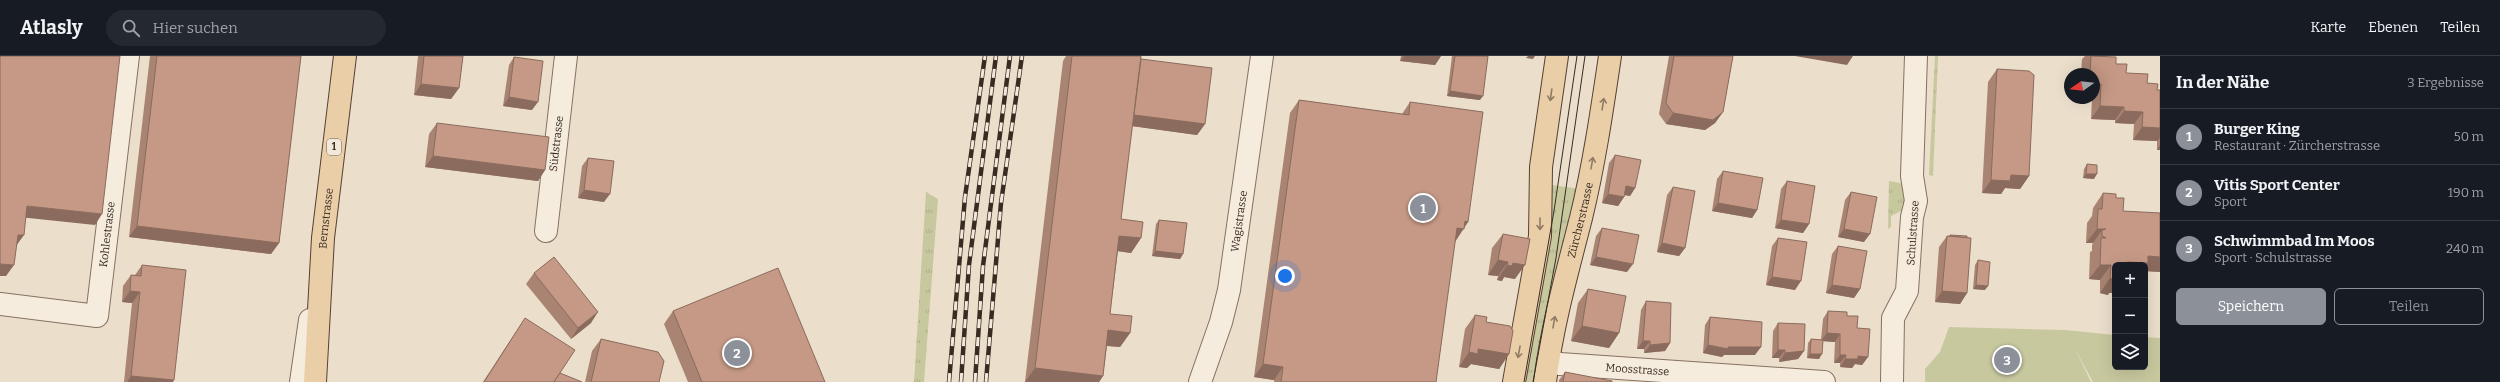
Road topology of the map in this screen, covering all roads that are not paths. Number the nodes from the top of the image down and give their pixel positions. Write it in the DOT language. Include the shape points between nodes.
graph roads {
  1 [pos="128,56"];
  2 [pos="345,56"];
  3 [pos="566,56"];
  4 [pos="1262,56"];
  5 [pos="1557,56"];
  6 [pos="1610,56"];
  7 [pos="1916,56"];
  8 [pos="546,232"];
  9 [pos="324,238"];
  10 [pos="0,304"];
  11 [pos="320,318"];
  12 [pos="1548,361"];
  13 [pos="301,382"];
  14 [pos="315,382"];
  15 [pos="321,382"];
  16 [pos="1200,382"];
  17 [pos="1514,382"];
  18 [pos="1545,382"];
  19 [pos="1824,382"];
  20 [pos="1892,382"];
  1 -- 10 [label="street, Kohlestrasse" via="97,316"];
  2 -- 9 [label="main road, Bernstrasse / 1"];
  3 -- 8 [label="street, Südstrasse"];
  4 -- 16 [label="street, Wagistrasse" via="1229,290"];
  5 -- 17 [label="main road, one-way" via="1541,167 1540,236"];
  12 -- 6 [label="main road, Zürcherstrasse, one-way" via="1563,283 1583,210"];
  7 -- 20 [label="street, Schulstrasse" via="1912,176 1916,201 1912,217 1907,291 1893,318"];
  9 -- 11 [label="main road, Bernstrasse / 1"];
  9 -- 13 [label="street"];
  11 -- 14 [label="main road, Bernstrasse / 1"];
  11 -- 15 [label="street"];
  12 -- 18 [label="main road, Zürcherstrasse"];
  12 -- 19 [label="street, Moosstrasse" via="1560,364"];
}
